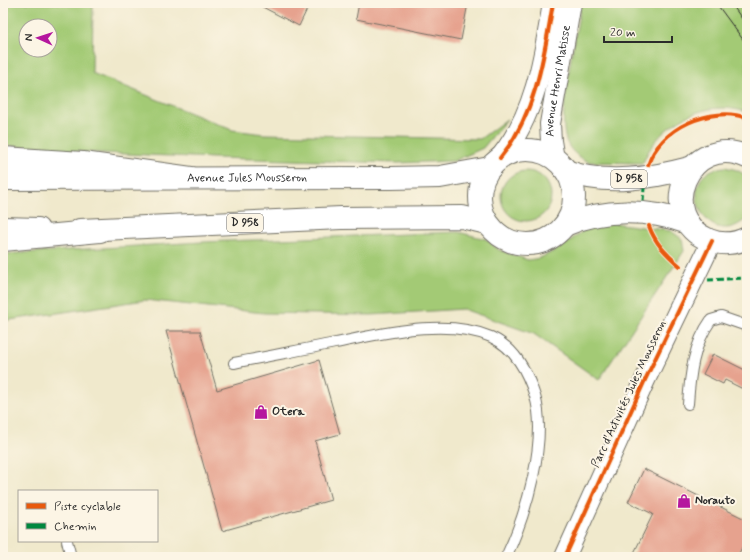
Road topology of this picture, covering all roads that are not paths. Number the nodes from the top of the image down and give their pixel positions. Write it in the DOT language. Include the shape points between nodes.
graph roads {
  1 [pos="553,3"];
  2 [pos="571,3"];
  3 [pos="747,156"];
  4 [pos="3,158"];
  5 [pos="495,163"];
  6 [pos="560,165"];
  7 [pos="692,167"];
  8 [pos="190,178"];
  9 [pos="3,179"];
  10 [pos="487,223"];
  11 [pos="688,223"];
  12 [pos="565,225"];
  13 [pos="3,228"];
  14 [pos="100,231"];
  15 [pos="747,238"];
  16 [pos="3,240"];
  17 [pos="712,241"];
  18 [pos="747,326"];
  19 [pos="234,363"];
  20 [pos="688,404"];
  21 [pos="67,542"];
  22 [pos="71,557"];
  23 [pos="506,557"];
  24 [pos="565,557"];
  1 -- 5 [label="street, Avenue Henri Matisse" via="542,69 535,90 514,138"];
  2 -- 6 [label="street, Avenue Henri Matisse" via="550,124 551,141"];
  3 -- 7 [label="main road" via="721,152 708,155"];
  4 -- 8 [label="main road" via="75,162"];
  5 -- 6 [label="main road" via="511,153 524,150 543,153"];
  5 -- 8 [label="main road, Avenue Jules Mousseron" via="440,177"];
  5 -- 10 [label="main road" via="483,179 480,192 480,205"];
  6 -- 7 [label="main road, D 958" via="587,177 631,179"];
  6 -- 12 [label="main road" via="571,182 574,201"];
  7 -- 11 [label="main road" via="683,182 681,194 681,206"];
  8 -- 9 [label="main road, Avenue Jules Mousseron"];
  10 -- 12 [label="main road" via="502,238 522,244 536,244 549,239"];
  10 -- 14 [label="main road, D 958" via="462,217 341,218"];
  11 -- 12 [label="main road" via="658,214 625,213 594,215"];
  11 -- 17 [label="main road" via="696,232"];
  13 -- 14 [label="main road, D 958"];
  14 -- 16 [label="main road"];
  15 -- 17 [label="main road" via="729,243"];
  17 -- 24 [label="street, Parc d'Activités Jules Mousseron" via="645,380"];
  18 -- 20 [label="lane" via="722,317 711,320 694,355"];
  19 -- 23 [label="lane" via="384,333 423,328 477,332 500,342 519,360 531,385 536,400 539,431 537,459 526,501"];
  21 -- 22 [label="lane"];
}
